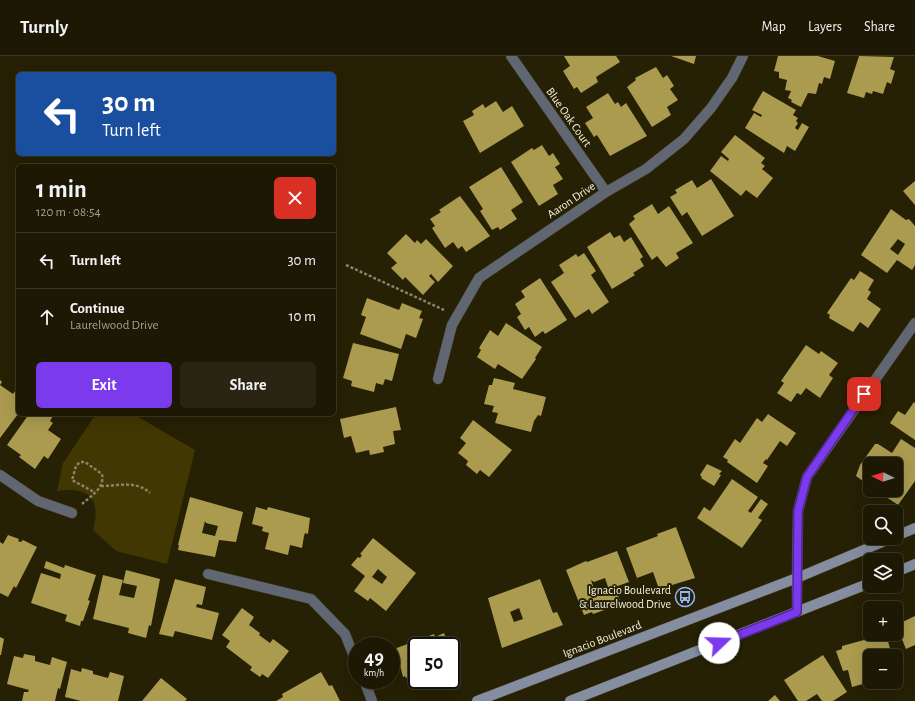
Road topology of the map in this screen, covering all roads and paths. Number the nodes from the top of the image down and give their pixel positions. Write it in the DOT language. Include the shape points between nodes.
graph roads {
  1 [pos="511,56"];
  2 [pos="743,56"];
  3 [pos="606,192"];
  4 [pos="346,265"];
  5 [pos="458,316"];
  6 [pos="915,323"];
  7 [pos="438,379"];
  8 [pos="0,475"];
  9 [pos="101,486"];
  10 [pos="150,493"];
  11 [pos="72,513"];
  12 [pos="915,528"];
  13 [pos="903,533"];
  14 [pos="875,545"];
  15 [pos="915,564"];
  16 [pos="903,569"];
  17 [pos="208,574"];
  18 [pos="797,578"];
  19 [pos="863,586"];
  20 [pos="797,612"];
  21 [pos="348,642"];
  22 [pos="367,689"];
  23 [pos="372,701"];
  24 [pos="477,701"];
  25 [pos="570,701"];
  1 -- 3 [label="street, Blue Oak Court"];
  2 -- 3 [label="street, Aaron Drive" via="732,78 711,108 684,139 646,169"];
  3 -- 5 [label="street, Aaron Drive" via="479,278"];
  4 -- 5 [label="path"];
  5 -- 7 [label="street, Aaron Drive" via="452,325"];
  6 -- 18 [label="street" via="807,477 798,511"];
  8 -- 11 [label="street" via="38,501"];
  9 -- 9 [label="path" via="104,480 102,474 84,462 76,466 72,480 94,492"];
  9 -- 10 [label="path" via="133,485 145,488"];
  12 -- 13 [label="main road"];
  14 -- 18 [label="main road, Ignacio Boulevard"];
  15 -- 16 [label="main road"];
  17 -- 21 [label="street" via="311,599 345,634"];
  18 -- 20 [label="main road"];
  18 -- 24 [label="main road, Ignacio Boulevard"];
  19 -- 20 [label="main road"];
  20 -- 25 [label="main road"];
  22 -- 23 [label="street"];
}
